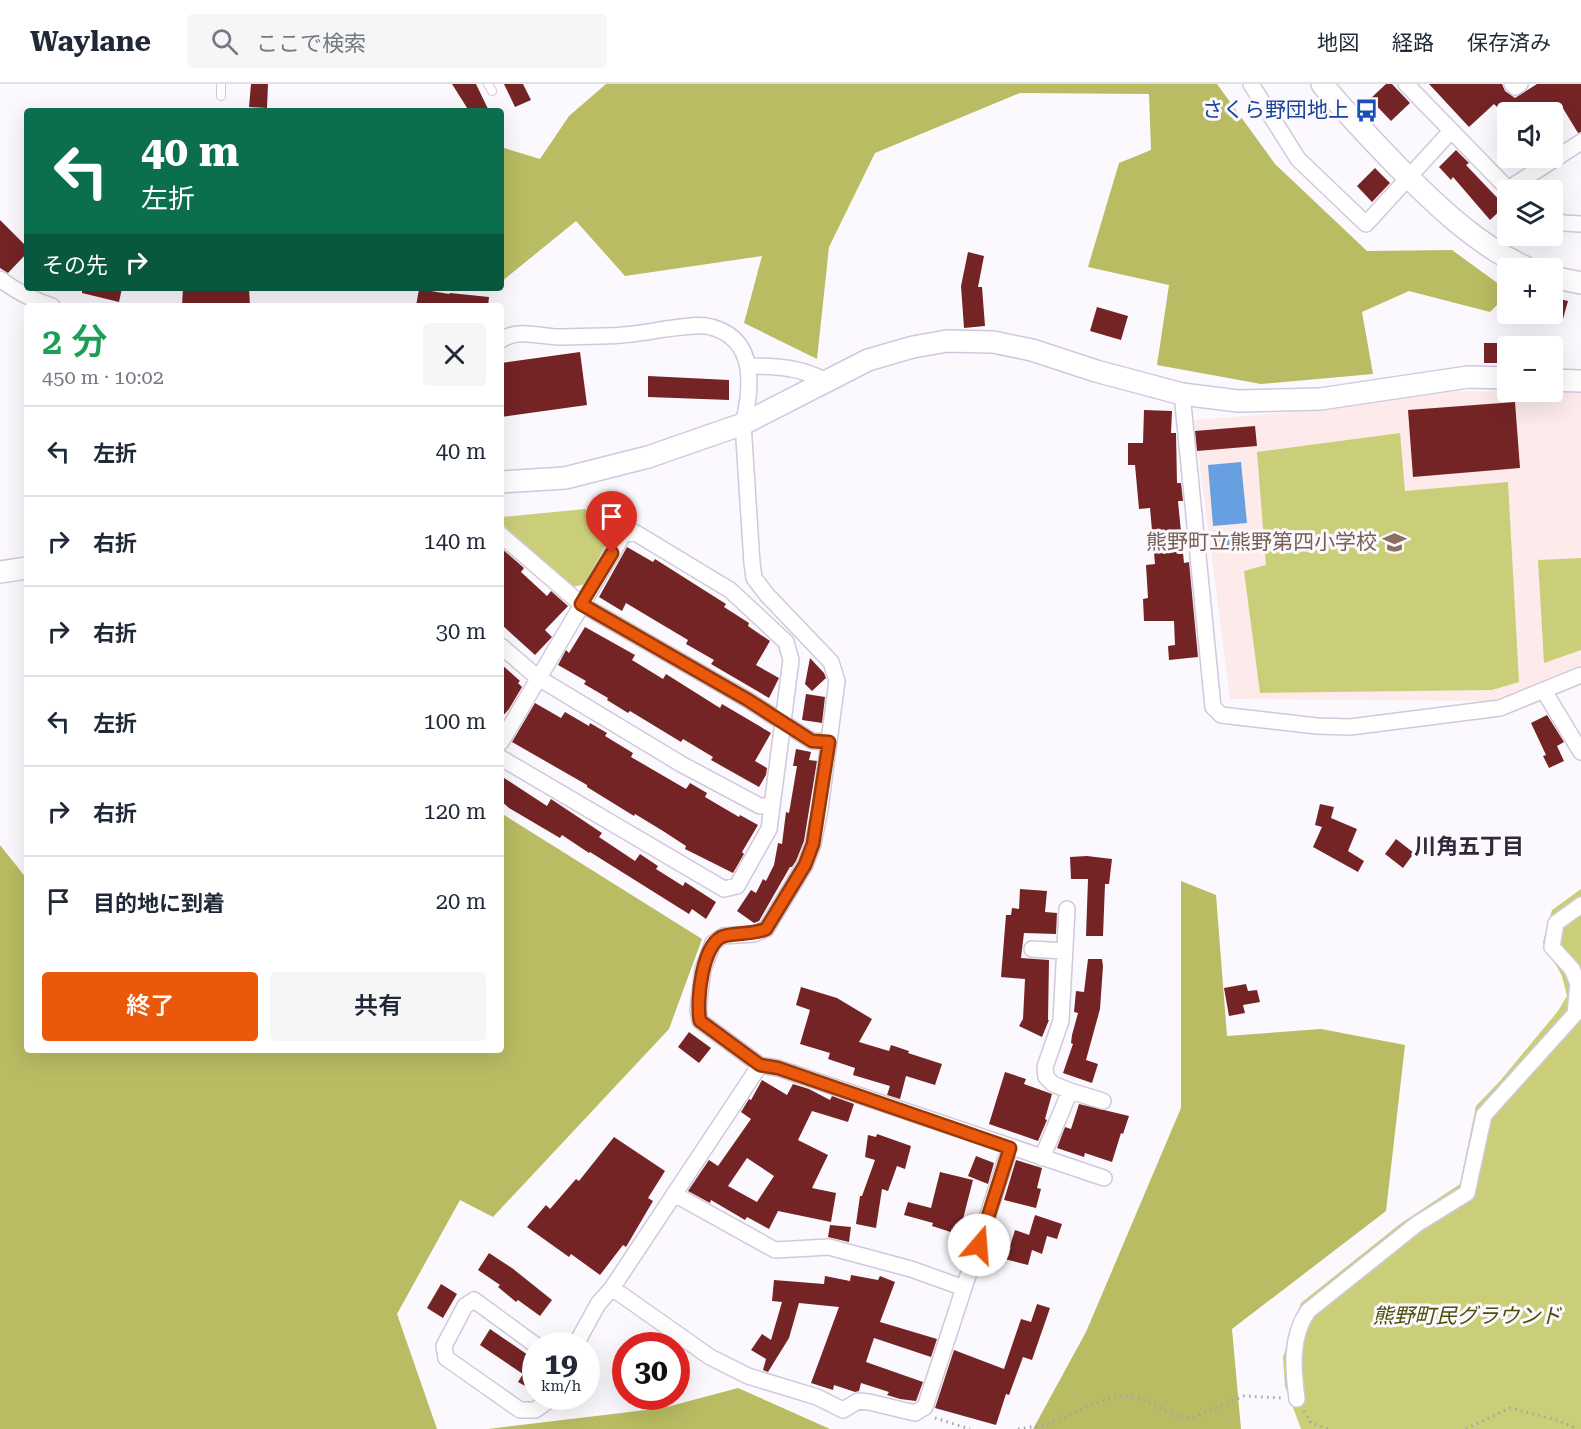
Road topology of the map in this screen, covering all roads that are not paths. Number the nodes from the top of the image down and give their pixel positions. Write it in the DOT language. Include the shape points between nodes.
graph roads {
  1 [pos="221,84"];
  2 [pos="1251,84"];
  3 [pos="1322,84"];
  4 [pos="1406,84"];
  5 [pos="1512,84"];
  6 [pos="1520,84"];
  7 [pos="220,96"];
  8 [pos="1451,131"];
  9 [pos="1581,142"];
  10 [pos="1409,177"];
  11 [pos="1498,180"];
  12 [pos="1523,180"];
  13 [pos="1563,223"];
  14 [pos="1581,224"];
  15 [pos="1504,258"];
  16 [pos="0,279"];
  17 [pos="1563,279"];
  18 [pos="1581,283"];
  19 [pos="42,303"];
  20 [pos="504,339"];
  21 [pos="748,366"];
  22 [pos="1497,377"];
  23 [pos="1563,380"];
  24 [pos="826,381"];
  25 [pos="1581,381"];
  26 [pos="1182,394"];
  27 [pos="743,424"];
  28 [pos="504,482"];
  29 [pos="504,538"];
  30 [pos="24,568"];
  31 [pos="0,572"];
  32 [pos="581,604"];
  33 [pos="504,649"];
  34 [pos="1581,675"];
  35 [pos="537,678"];
  36 [pos="1544,691"];
  37 [pos="783,723"];
  38 [pos="504,737"];
  39 [pos="829,742"];
  40 [pos="1581,752"];
  41 [pos="504,760"];
  42 [pos="772,806"];
  43 [pos="1581,905"];
  44 [pos="1067,909"];
  45 [pos="1032,949"];
  46 [pos="1065,951"];
  47 [pos="760,1065"];
  48 [pos="1070,1091"];
  49 [pos="1103,1101"];
  50 [pos="1010,1148"];
  51 [pos="1042,1158"];
  52 [pos="1104,1178"];
  53 [pos="674,1194"];
  54 [pos="612,1288"];
  55 [pos="964,1288"];
  56 [pos="583,1332"];
  57 [pos="522,1335"];
  58 [pos="1297,1399"];
  59 [pos="522,1410"];
  1 -- 7 [label="lane"];
  2 -- 10 [label="street" via="1298,159 1366,224"];
  3 -- 10 [label="street" via="1348,117"];
  4 -- 8 [label="street"];
  5 -- 6 [label="street"];
  8 -- 10 [label="street"];
  8 -- 11 [label="street"];
  9 -- 12 [label="street"];
  10 -- 15 [label="street" via="1465,231"];
  13 -- 14 [label="street"];
  16 -- 19 [label="street" via="14,291"];
  17 -- 18 [label="street"];
  20 -- 21 [label="street" via="522,333 622,336 711,326 729,335 744,350"];
  21 -- 24 [label="street" via="785,366"];
  21 -- 27 [label="street" via="748,402"];
  22 -- 26 [label="street" via="1468,376 1320,399 1238,400"];
  23 -- 25 [label="street"];
  24 -- 26 [label="street" via="868,360 913,347 947,341 993,342"];
  24 -- 27 [label="street"];
  26 -- 36 [label="street" via="1213,707 1221,715 1350,727 1500,708"];
  27 -- 28 [label="street" via="595,471 565,478"];
  27 -- 39 [label="street" via="754,578 831,662 837,681"];
  29 -- 32 [label="street"];
  30 -- 31 [label="street"];
  32 -- 35 [label="street"];
  32 -- 37 [label="street"];
  32 -- 37 [label="street" via="623,535 634,532 730,590 786,642 791,660"];
  33 -- 35 [label="street"];
  34 -- 36 [label="street"];
  35 -- 38 [label="street"];
  35 -- 42 [label="street" via="681,764 760,806"];
  36 -- 40 [label="street"];
  37 -- 39 [label="street" via="812,741"];
  37 -- 42 [label="street"];
  39 -- 47 [label="street" via="813,844 805,865 766,929 754,934 723,936 713,943 703,969 700,1021"];
  41 -- 42 [label="street" via="724,889 737,886 769,829"];
  43 -- 58 [label="street" via="1556,922 1552,947 1572,969 1578,984 1575,1014 1484,1115 1467,1193 1417,1224 1308,1311 1300,1322 1293,1363"];
  44 -- 46 [label="street"];
  45 -- 46 [label="street"];
  46 -- 48 [label="street" via="1060,1021 1045,1066 1046,1077 1053,1084"];
  47 -- 50 [label="street"];
  47 -- 53 [label="street"];
  48 -- 49 [label="street"];
  48 -- 51 [label="street"];
  50 -- 51 [label="street"];
  50 -- 55 [label="street"];
  51 -- 52 [label="street"];
  53 -- 54 [label="street"];
  53 -- 55 [label="street" via="775,1250 829,1247"];
  54 -- 55 [label="street" via="710,1357 748,1376 817,1397 843,1410 858,1401 915,1413 925,1407"];
  54 -- 56 [label="street"];
  57 -- 59 [label="street" via="474,1300 465,1306 444,1346 447,1358"];
}
